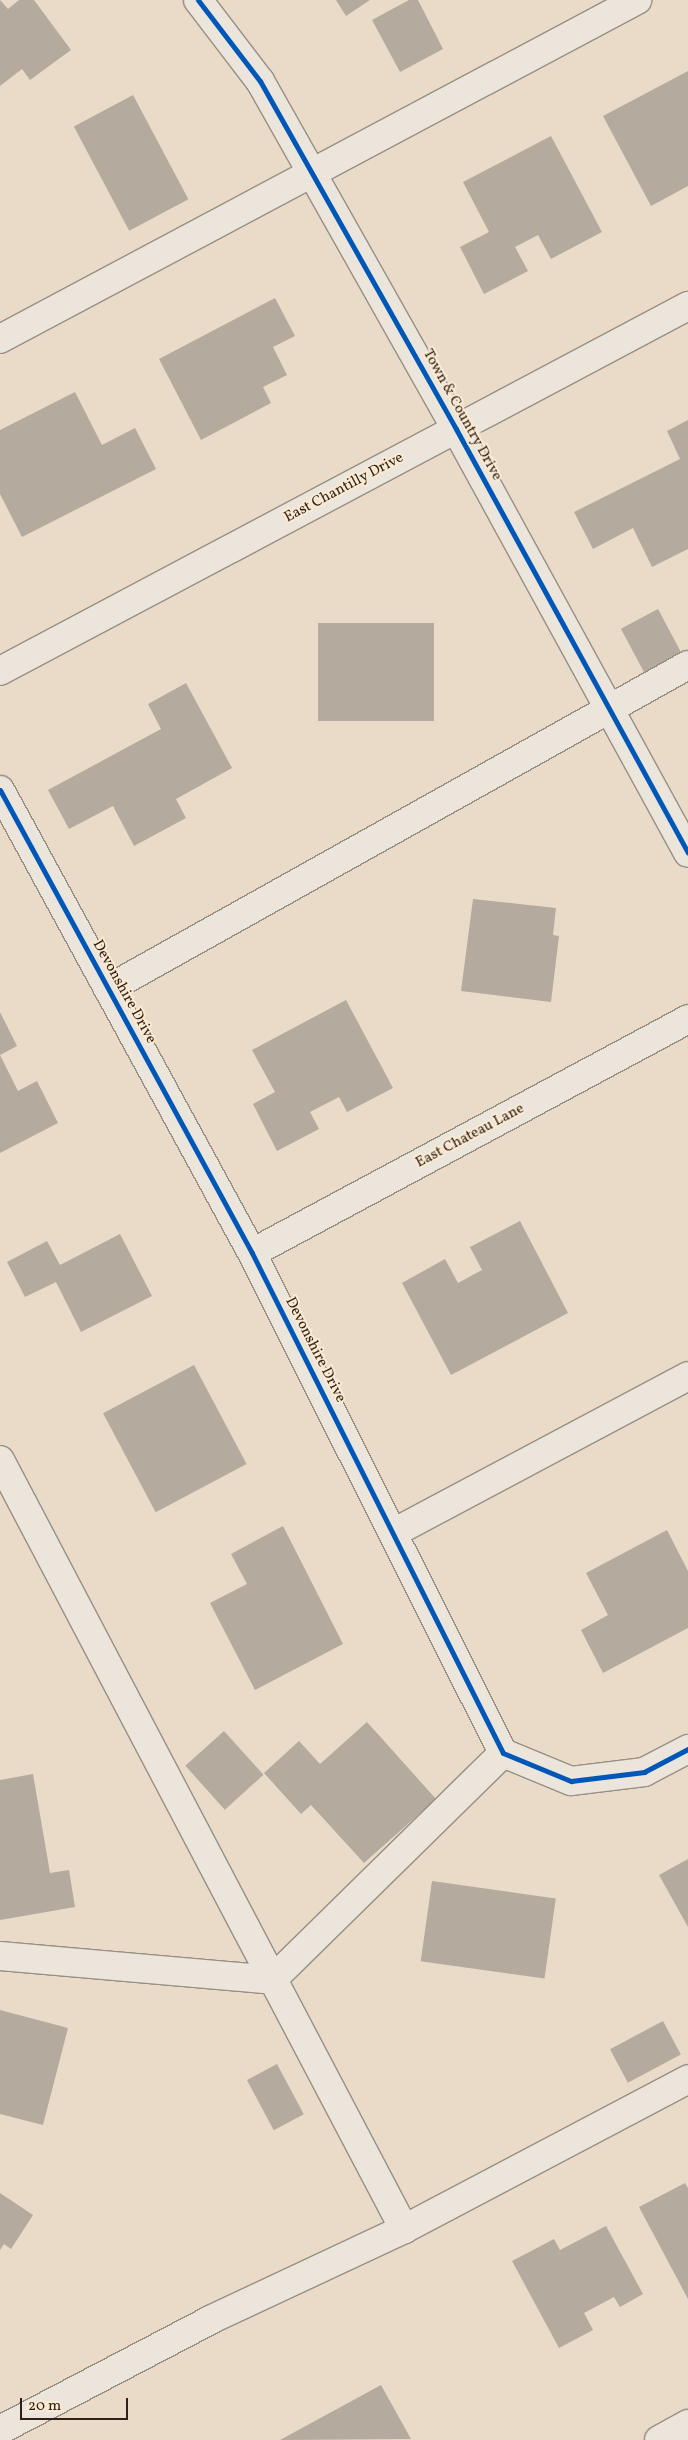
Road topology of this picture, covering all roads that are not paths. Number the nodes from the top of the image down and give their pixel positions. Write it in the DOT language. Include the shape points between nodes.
graph roads {
  1 [pos="198,0"];
  2 [pos="637,0"];
  3 [pos="310,172"];
  4 [pos="688,306"];
  5 [pos="0,340"];
  6 [pos="456,429"];
  7 [pos="688,665"];
  8 [pos="0,671"];
  9 [pos="608,707"];
  10 [pos="0,790"];
  11 [pos="688,853"];
  12 [pos="108,989"];
  13 [pos="688,1019"];
  14 [pos="252,1253"];
  15 [pos="688,1376"];
  16 [pos="0,1460"];
  17 [pos="392,1533"];
  18 [pos="688,1749"];
  19 [pos="503,1753"];
  20 [pos="0,1956"];
  21 [pos="272,1980"];
  22 [pos="688,2078"];
  23 [pos="404,2229"];
  24 [pos="688,2424"];
  25 [pos="0,2430"];
  26 [pos="659,2440"];
  1 -- 3 [label="street, Town & Country Drive" via="260,81"];
  2 -- 3 [label="street"];
  3 -- 5 [label="street"];
  3 -- 6 [label="street, Town & Country Drive"];
  4 -- 6 [label="street, East Chantilly Drive"];
  6 -- 8 [label="street, East Chantilly Drive"];
  6 -- 9 [label="street, Town & Country Drive"];
  7 -- 9 [label="street"];
  9 -- 11 [label="street, Town & Country Drive"];
  9 -- 12 [label="street"];
  10 -- 12 [label="street, Devonshire Drive"];
  12 -- 14 [label="street, Devonshire Drive"];
  13 -- 14 [label="street, East Chateau Lane"];
  14 -- 17 [label="street, Devonshire Drive"];
  15 -- 17 [label="street"];
  16 -- 21 [label="street"];
  17 -- 19 [label="street, Devonshire Drive"];
  18 -- 19 [label="street" via="644,1772 571,1781"];
  19 -- 21 [label="street"];
  20 -- 21 [label="street"];
  21 -- 23 [label="street"];
  22 -- 23 [label="street"];
  23 -- 25 [label="street" via="210,2320"];
  24 -- 26 [label="street"];
}
